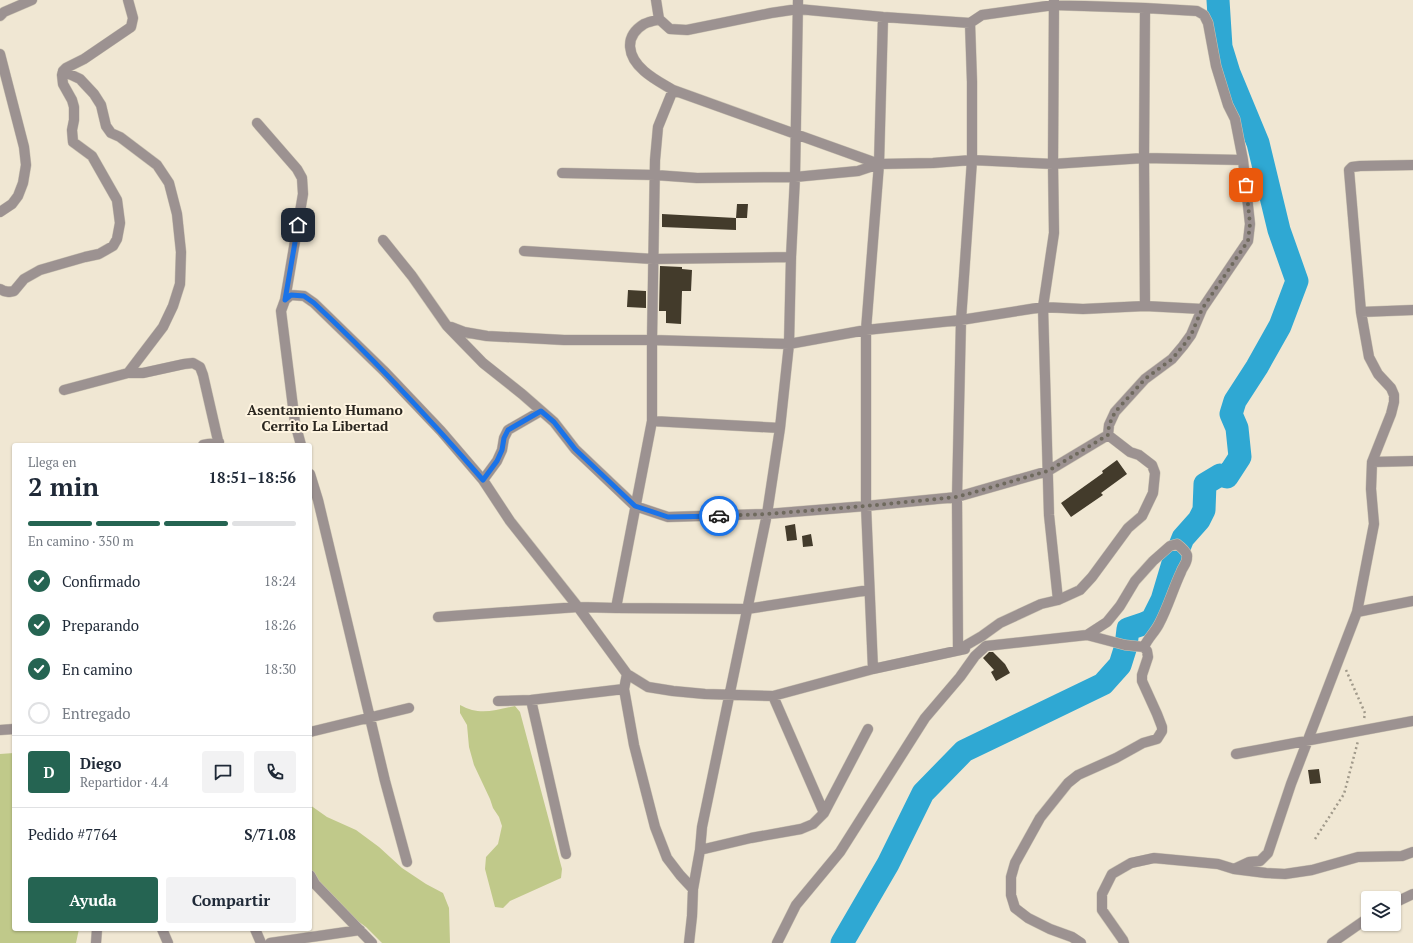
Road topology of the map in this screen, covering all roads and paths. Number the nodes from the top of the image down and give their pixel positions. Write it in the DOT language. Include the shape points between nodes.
graph roads {
  1 [pos="32,0"];
  2 [pos="128,0"];
  3 [pos="656,0"];
  4 [pos="1054,3"];
  5 [pos="798,5"];
  6 [pos="1145,8"];
  7 [pos="0,16"];
  8 [pos="883,17"];
  9 [pos="659,19"];
  10 [pos="970,23"];
  11 [pos="0,54"];
  12 [pos="63,71"];
  13 [pos="673,90"];
  14 [pos="257,123"];
  15 [pos="795,134"];
  16 [pos="1144,158"];
  17 [pos="972,160"];
  18 [pos="1243,160"];
  19 [pos="879,164"];
  20 [pos="1053,164"];
  21 [pos="1413,165"];
  22 [pos="562,173"];
  23 [pos="655,175"];
  24 [pos="795,177"];
  25 [pos="1,208"];
  26 [pos="383,240"];
  27 [pos="524,251"];
  28 [pos="791,257"];
  29 [pos="653,259"];
  30 [pos="0,289"];
  31 [pos="285,300"];
  32 [pos="1145,306"];
  33 [pos="1043,307"];
  34 [pos="1202,309"];
  35 [pos="1413,310"];
  36 [pos="1361,312"];
  37 [pos="961,320"];
  38 [pos="447,326"];
  39 [pos="866,330"];
  40 [pos="652,340"];
  41 [pos="789,344"];
  42 [pos="128,373"];
  43 [pos="64,390"];
  44 [pos="541,411"];
  45 [pos="652,421"];
  46 [pos="780,428"];
  47 [pos="1108,435"];
  48 [pos="219,443"];
  49 [pos="301,443"];
  50 [pos="1413,461"];
  51 [pos="1372,462"];
  52 [pos="1048,471"];
  53 [pos="483,480"];
  54 [pos="312,488"];
  55 [pos="957,497"];
  56 [pos="314,501"];
  57 [pos="635,506"];
  58 [pos="866,506"];
  59 [pos="767,514"];
  60 [pos="869,590"];
  61 [pos="1058,600"];
  62 [pos="1413,601"];
  63 [pos="578,607"];
  64 [pos="616,608"];
  65 [pos="747,609"];
  66 [pos="1357,612"];
  67 [pos="438,617"];
  68 [pos="1087,635"];
  69 [pos="986,646"];
  70 [pos="1144,647"];
  71 [pos="958,650"];
  72 [pos="1340,657"];
  73 [pos="873,669"];
  74 [pos="627,674"];
  75 [pos="624,689"];
  76 [pos="730,694"];
  77 [pos="773,696"];
  78 [pos="531,700"];
  79 [pos="498,701"];
  80 [pos="410,708"];
  81 [pos="370,717"];
  82 [pos="1413,721"];
  83 [pos="12,729"];
  84 [pos="868,729"];
  85 [pos="0,730"];
  86 [pos="312,732"];
  87 [pos="1360,732"];
  88 [pos="1308,741"];
  89 [pos="1236,754"];
  90 [pos="824,814"];
  91 [pos="1315,839"];
  92 [pos="700,850"];
  93 [pos="1413,852"];
  94 [pos="566,854"];
  95 [pos="407,862"];
  96 [pos="1234,869"];
  97 [pos="312,879"];
  98 [pos="693,889"];
  99 [pos="1413,894"];
  100 [pos="1401,900"];
  101 [pos="1361,923"];
  102 [pos="360,930"];
  103 [pos="97,931"];
  104 [pos="163,931"];
  105 [pos="256,931"];
  106 [pos="96,943"];
  107 [pos="168,943"];
  108 [pos="261,943"];
  109 [pos="270,943"];
  110 [pos="372,943"];
  111 [pos="689,943"];
  112 [pos="777,943"];
  113 [pos="1081,943"];
  114 [pos="1124,943"];
  115 [pos="1332,943"];
  1 -- 7 [label="street"];
  2 -- 12 [label="street" via="133,18 131,26"];
  3 -- 9 [label="street"];
  4 -- 6 [label="street"];
  4 -- 10 [label="street" via="982,15"];
  4 -- 20 [label="street"];
  5 -- 8 [label="street"];
  5 -- 9 [label="street" via="687,30 670,29"];
  5 -- 15 [label="street"];
  6 -- 16 [label="street"];
  6 -- 18 [label="street" via="1197,12 1204,15 1208,23 1218,73 1235,119"];
  8 -- 10 [label="street"];
  8 -- 19 [label="street"];
  9 -- 13 [label="street" via="644,24 636,32 629,45 630,51 643,71"];
  10 -- 17 [label="street"];
  11 -- 25 [label="street" via="24,147 26,165 18,196 12,204"];
  12 -- 30 [label="street" via="63,84 74,106 73,142 92,156 117,200 120,223 117,239 113,246 99,254 40,270 24,279 14,291 4,292"];
  12 -- 42 [label="street" via="80,79 94,94 101,105 106,126 111,132 157,165 169,183 177,214 181,252 180,284 163,327"];
  13 -- 15 [label="street"];
  13 -- 23 [label="street" via="658,127"];
  14 -- 31 [label="street" via="302,178 303,194"];
  15 -- 19 [label="street"];
  15 -- 24 [label="street"];
  16 -- 18 [label="street"];
  16 -- 20 [label="street"];
  16 -- 32 [label="street"];
  17 -- 19 [label="street"];
  17 -- 20 [label="street"];
  17 -- 37 [label="street"];
  18 -- 34 [label="street" via="1250,224 1248,241"];
  19 -- 24 [label="street" via="858,171"];
  19 -- 39 [label="street"];
  20 -- 33 [label="street" via="1054,234"];
  21 -- 36 [label="street" via="1360,166 1349,170"];
  22 -- 23 [label="street"];
  23 -- 24 [label="street" via="697,178"];
  23 -- 29 [label="street"];
  24 -- 28 [label="street"];
  26 -- 38 [label="street"];
  27 -- 29 [label="street"];
  28 -- 29 [label="street"];
  28 -- 41 [label="street"];
  29 -- 40 [label="street"];
  31 -- 49 [label="street" via="281,311 295,423"];
  31 -- 53 [label="street" via="291,295 304,296 314,303 384,371"];
  32 -- 33 [label="street" via="1083,309"];
  32 -- 34 [label="street"];
  33 -- 37 [label="street"];
  33 -- 52 [label="street"];
  34 -- 47 [label="street" via="1191,335 1183,346 1172,359 1145,379 1115,412"];
  35 -- 36 [label="street"];
  36 -- 51 [label="street" via="1369,357 1378,374 1392,388 1394,395 1391,414"];
  37 -- 39 [label="street"];
  37 -- 55 [label="street"];
  38 -- 40 [label="street" via="487,336 564,340"];
  38 -- 44 [label="street" via="483,363"];
  39 -- 41 [label="street"];
  39 -- 58 [label="street"];
  40 -- 41 [label="street"];
  40 -- 45 [label="street"];
  41 -- 46 [label="street"];
  42 -- 43 [label="street"];
  42 -- 48 [label="street" via="143,373 193,363 200,367"];
  44 -- 53 [label="street" via="508,430 497,461"];
  44 -- 57 [label="street" via="554,422 575,449"];
  45 -- 46 [label="street"];
  45 -- 57 [label="street"];
  46 -- 59 [label="street"];
  47 -- 52 [label="street"];
  47 -- 61 [label="street" via="1152,465 1155,473 1153,493 1142,516 1128,528 1092,577 1080,590"];
  50 -- 51 [label="street"];
  51 -- 66 [label="street" via="1374,524"];
  52 -- 55 [label="street"];
  52 -- 61 [label="street" via="1049,515"];
  53 -- 63 [label="street" via="510,521"];
  54 -- 56 [label="street"];
  55 -- 58 [label="street"];
  55 -- 71 [label="street"];
  56 -- 81 [label="street"];
  57 -- 59 [label="street" via="668,517"];
  57 -- 64 [label="street"];
  58 -- 59 [label="street"];
  58 -- 60 [label="street"];
  59 -- 65 [label="street"];
  60 -- 65 [label="street"];
  60 -- 73 [label="street"];
  61 -- 71 [label="street" via="1041,604 1000,623"];
  62 -- 66 [label="street"];
  63 -- 64 [label="street"];
  63 -- 67 [label="street"];
  63 -- 74 [label="street"];
  64 -- 65 [label="street"];
  65 -- 76 [label="street"];
  66 -- 72 [label="street"];
  68 -- 69 [label="street"];
  68 -- 70 [label="street"];
  68 -- 70 [label="street" via="1107,622 1153,561 1170,546 1180,547 1187,555 1187,563 1182,568 1167,608"];
  69 -- 71 [label="street"];
  69 -- 112 [label="street" via="925,718 840,852 796,905"];
  70 -- 113 [label="street" via="1148,657 1142,681 1160,721 1162,732 1157,739 1078,775 1068,783 1040,818 1026,841 1011,877 1010,895 1015,908 1028,918"];
  71 -- 73 [label="street"];
  72 -- 87 [label="path" via="1365,713"];
  72 -- 88 [label="street"];
  73 -- 77 [label="street"];
  74 -- 75 [label="street"];
  74 -- 76 [label="street" via="648,687"];
  75 -- 78 [label="street"];
  75 -- 98 [label="street" via="634,745 655,827 667,858"];
  76 -- 77 [label="street"];
  76 -- 92 [label="street" via="702,827"];
  77 -- 90 [label="street"];
  78 -- 79 [label="street"];
  78 -- 94 [label="street"];
  80 -- 81 [label="street"];
  81 -- 86 [label="street"];
  81 -- 95 [label="street"];
  82 -- 87 [label="street"];
  83 -- 85 [label="street"];
  84 -- 90 [label="street"];
  87 -- 88 [label="street"];
  87 -- 91 [label="path" via="1344,794"];
  88 -- 89 [label="street"];
  88 -- 96 [label="street" via="1268,853 1260,861 1249,862"];
  90 -- 92 [label="street" via="801,830"];
  92 -- 98 [label="street"];
  93 -- 96 [label="street" via="1402,856 1358,857 1312,870 1285,874"];
  96 -- 114 [label="street" via="1218,864 1154,858 1131,863 1112,874 1102,894 1102,910"];
  97 -- 102 [label="street"];
  98 -- 111 [label="street"];
  99 -- 100 [label="street"];
  101 -- 115 [label="street"];
  102 -- 109 [label="street"];
  102 -- 110 [label="street"];
  103 -- 106 [label="street"];
  104 -- 107 [label="street"];
  105 -- 108 [label="street"];
}
